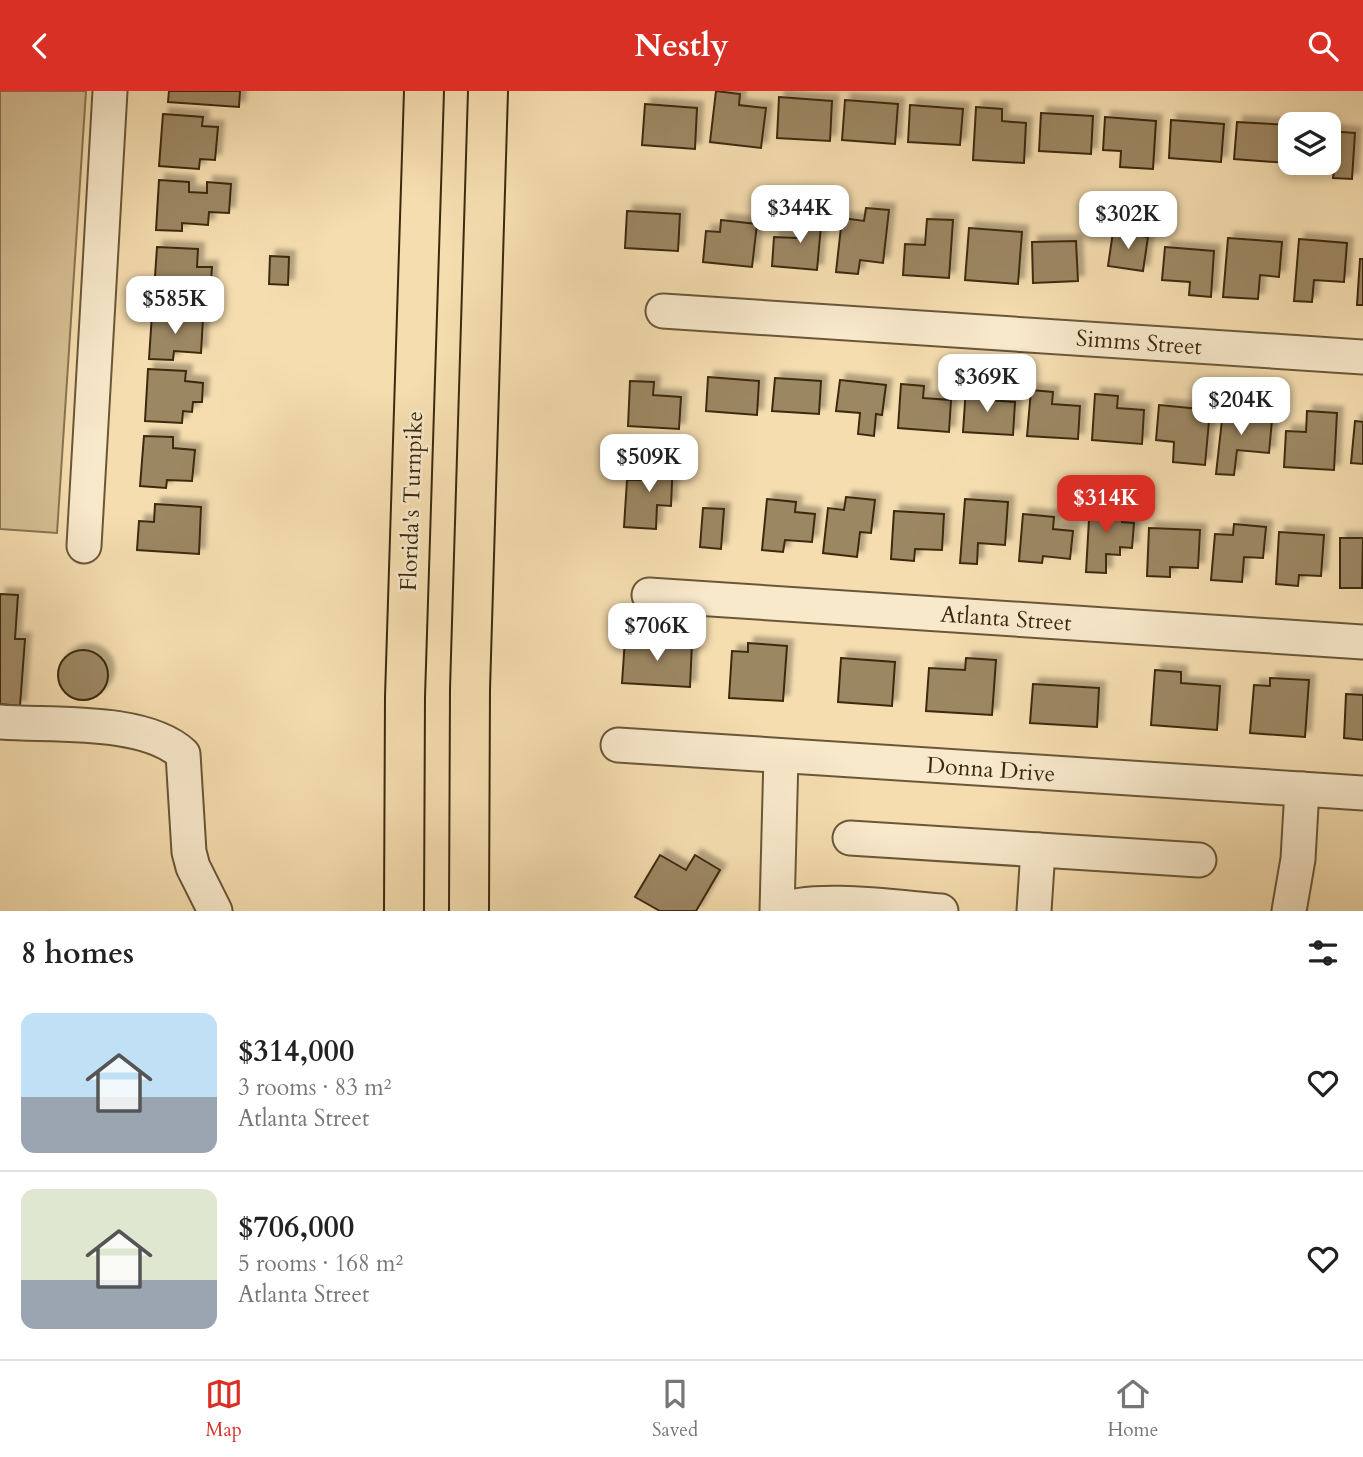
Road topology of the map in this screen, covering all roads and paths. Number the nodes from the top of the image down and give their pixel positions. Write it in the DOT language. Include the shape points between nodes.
graph roads {
  1 [pos="110,91"];
  2 [pos="424,91"];
  3 [pos="488,91"];
  4 [pos="663,311"];
  5 [pos="1363,357"];
  6 [pos="84,546"];
  7 [pos="649,595"];
  8 [pos="1363,642"];
  9 [pos="0,722"];
  10 [pos="618,745"];
  11 [pos="781,756"];
  12 [pos="1302,789"];
  13 [pos="1363,793"];
  14 [pos="850,838"];
  15 [pos="1038,850"];
  16 [pos="1199,860"];
  17 [pos="215,911"];
  18 [pos="404,911"];
  19 [pos="469,911"];
  20 [pos="778,911"];
  21 [pos="941,911"];
  22 [pos="1034,911"];
  23 [pos="1289,911"];
  1 -- 6 [label="street"];
  2 -- 18 [label="highway, Florida's Turnpike" via="405,697"];
  3 -- 19 [label="highway" via="470,689"];
  4 -- 5 [label="street, Simms Street"];
  7 -- 8 [label="street, Atlanta Street"];
  9 -- 17 [label="street" via="135,730 169,741 183,754 189,852"];
  10 -- 11 [label="street, Donna Drive"];
  11 -- 12 [label="street, Donna Drive"];
  11 -- 20 [label="street"];
  12 -- 13 [label="street, Donna Drive"];
  12 -- 23 [label="street"];
  14 -- 15 [label="street"];
  15 -- 16 [label="street"];
  15 -- 22 [label="street"];
  20 -- 21 [label="street" via="790,905 837,904"];
}
